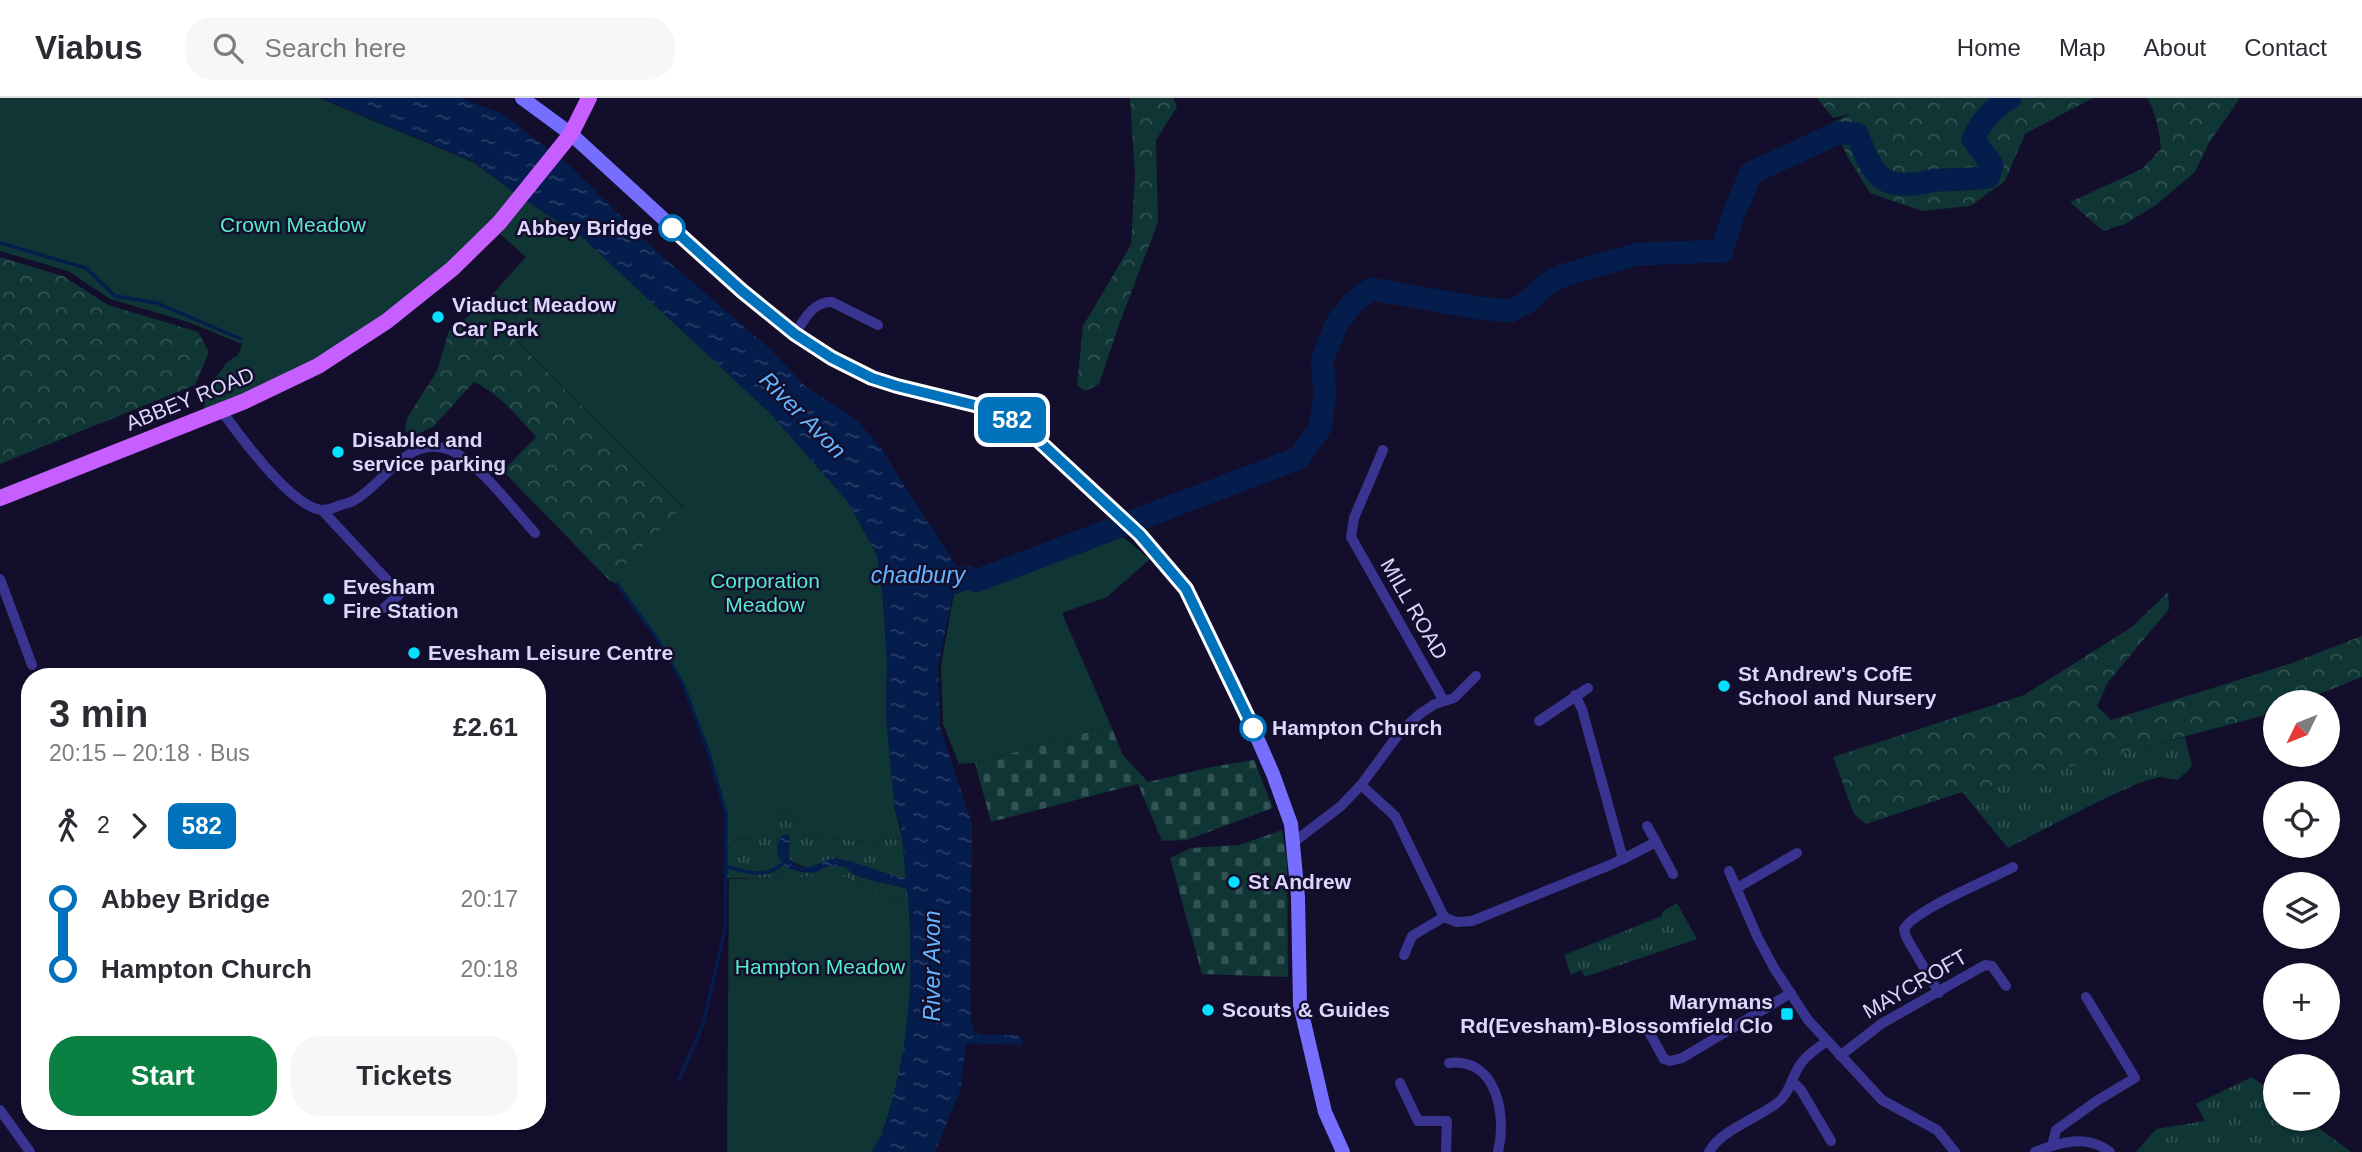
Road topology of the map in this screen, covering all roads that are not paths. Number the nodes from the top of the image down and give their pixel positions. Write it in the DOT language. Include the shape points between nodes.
graph roads {
  1 [pos="522,98"];
  2 [pos="589,98"];
  3 [pos="569,137"];
  4 [pos="878,325"];
  5 [pos="795,334"];
  6 [pos="221,410"];
  7 [pos="1383,450"];
  8 [pos="0,498"];
  9 [pos="322,510"];
  10 [pos="536,533"];
  11 [pos="1,581"];
  12 [pos="384,608"];
  13 [pos="32,665"];
  14 [pos="1476,676"];
  15 [pos="1588,688"];
  16 [pos="1575,695"];
  17 [pos="1444,701"];
  18 [pos="1539,721"];
  19 [pos="1361,785"];
  20 [pos="1647,826"];
  21 [pos="1294,842"];
  22 [pos="1656,842"];
  23 [pos="1797,853"];
  24 [pos="1623,859"];
  25 [pos="2013,867"];
  26 [pos="1729,872"];
  27 [pos="1673,874"];
  28 [pos="1737,888"];
  29 [pos="1444,917"];
  30 [pos="1404,955"];
  31 [pos="2006,986"];
  32 [pos="1940,992"];
  33 [pos="1791,993"];
  34 [pos="2086,997"];
  35 [pos="1648,1030"];
  36 [pos="1827,1041"];
  37 [pos="1840,1056"];
  38 [pos="1449,1062"];
  39 [pos="1793,1082"];
  40 [pos="1400,1083"];
  41 [pos="0,1110"];
  42 [pos="1831,1141"];
  43 [pos="2052,1146"];
  44 [pos="30,1152"];
  45 [pos="1343,1152"];
  46 [pos="1446,1152"];
  47 [pos="1499,1152"];
  48 [pos="1709,1152"];
  49 [pos="1955,1152"];
  50 [pos="2035,1152"];
  51 [pos="2110,1152"];
  1 -- 3 [label="main road"];
  2 -- 3 [label="main road"];
  3 -- 5 [label="main road"];
  3 -- 6 [label="main road, ABBEY ROAD" via="499,223 387,321 318,366"];
  4 -- 5 [label="street" via="824,302 806,315"];
  5 -- 21 [label="main road" via="872,378 995,410 1027,430 1140,535 1186,589 1273,774"];
  6 -- 8 [label="main road, ABBEY ROAD"];
  6 -- 9 [label="street" via="276,478 304,503"];
  7 -- 17 [label="street, MILL ROAD" via="1354,518 1351,537"];
  9 -- 10 [label="street" via="354,501 414,451 430,446 463,457"];
  9 -- 12 [label="street" via="400,594"];
  11 -- 13 [label="street"];
  14 -- 17 [label="street" via="1454,698"];
  15 -- 16 [label="street"];
  16 -- 18 [label="street"];
  16 -- 24 [label="street"];
  17 -- 19 [label="street" via="1421,712 1401,731"];
  19 -- 21 [label="street"];
  19 -- 29 [label="street" via="1395,816"];
  20 -- 22 [label="street"];
  21 -- 45 [label="main road" via="1300,1005 1325,1112"];
  22 -- 24 [label="street"];
  22 -- 27 [label="street"];
  23 -- 28 [label="street"];
  24 -- 29 [label="street" via="1472,921"];
  25 -- 32 [label="street" via="1927,909 1903,929"];
  26 -- 28 [label="street"];
  28 -- 33 [label="street" via="1757,936"];
  29 -- 30 [label="street" via="1412,936"];
  31 -- 32 [label="street, MAYCROFT" via="1992,966 1985,965"];
  32 -- 37 [label="street, MAYCROFT" via="1881,1024"];
  33 -- 35 [label="street" via="1682,1058 1664,1059"];
  33 -- 36 [label="street"];
  34 -- 43 [label="street" via="2135,1078 2056,1130"];
  36 -- 37 [label="street"];
  36 -- 39 [label="street" via="1801,1063"];
  37 -- 49 [label="street" via="1882,1100 1937,1130"];
  38 -- 47 [label="street" via="1471,1064 1490,1082 1500,1108"];
  39 -- 42 [label="street"];
  39 -- 48 [label="street" via="1775,1104"];
  40 -- 46 [label="street" via="1418,1121 1447,1121"];
  41 -- 44 [label="street"];
  43 -- 50 [label="street"];
  43 -- 51 [label="street" via="2092,1142"];
}
